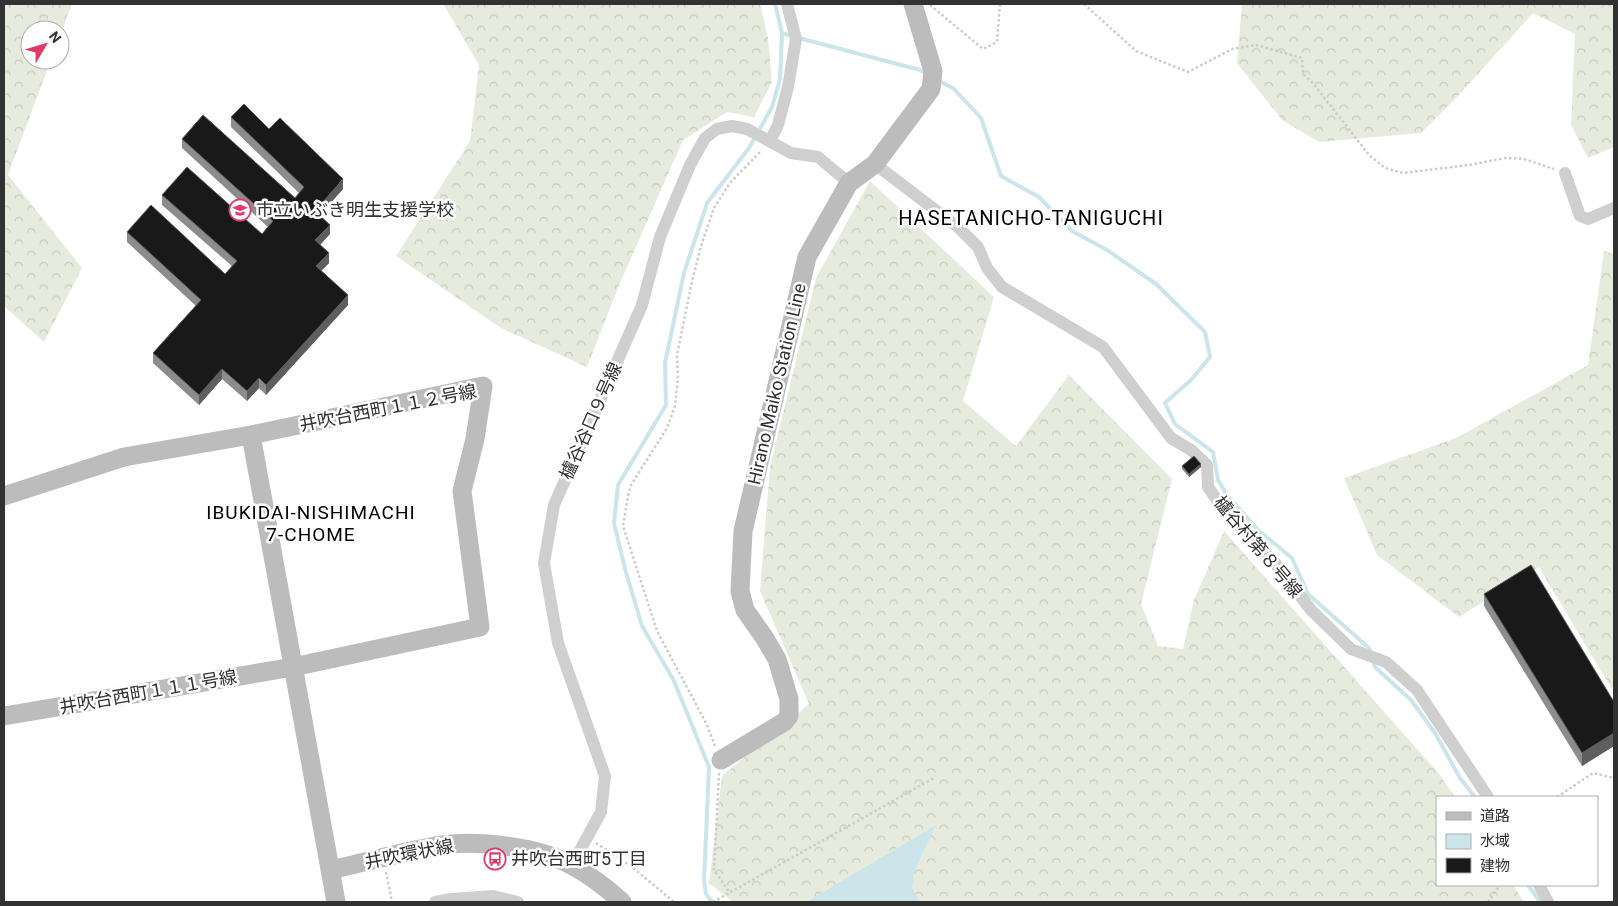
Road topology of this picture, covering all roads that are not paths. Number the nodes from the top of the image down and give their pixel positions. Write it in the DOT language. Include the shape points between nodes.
graph roads {
  1 [pos="786,4"];
  2 [pos="913,4"];
  3 [pos="760,136"];
  4 [pos="875,164"];
  5 [pos="1565,173"];
  6 [pos="849,184"];
  7 [pos="1614,208"];
  8 [pos="250,435"];
  9 [pos="4,496"];
  10 [pos="293,667"];
  11 [pos="4,716"];
  12 [pos="721,760"];
  13 [pos="1487,796"];
  14 [pos="572,865"];
  15 [pos="330,870"];
  16 [pos="1540,886"];
  17 [pos="336,902"];
  18 [pos="435,902"];
  19 [pos="518,902"];
  20 [pos="622,902"];
  21 [pos="1548,902"];
  1 -- 3 [label="street" via="796,39 788,87 778,125"];
  2 -- 4 [label="street, Hirano Maiko Station Line" via="933,76 931,89"];
  3 -- 6 [label="street, 櫨谷谷口９号線" via="791,153 818,157"];
  3 -- 14 [label="street, 櫨谷谷口９号線" via="732,126 705,138 660,237 642,305 554,506 544,563 558,643 605,776 601,812"];
  4 -- 6 [label="street, Hirano Maiko Station Line"];
  4 -- 13 [label="street, 櫨谷村第８号線" via="959,228 978,247 987,268 1002,287 1102,347 1172,438 1207,465 1208,487 1223,508 1276,563 1311,610 1351,649 1386,662 1417,690"];
  5 -- 7 [label="street" via="1580,216 1588,219"];
  6 -- 12 [label="street, Hirano Maiko Station Line" via="807,257 743,531 740,591 745,610 777,659 789,699 789,716"];
  8 -- 9 [label="street" via="124,457"];
  8 -- 10 [label="street"];
  8 -- 10 [label="street, 井吹台西町１１２号線" via="483,386 475,439 462,491 480,628"];
  10 -- 11 [label="street, 井吹台西町１１１号線"];
  10 -- 15 [label="street"];
  14 -- 15 [label="street, 井吹環状線" via="534,851 490,844 444,845"];
  14 -- 20 [label="street, 井吹環状線"];
  15 -- 17 [label="street"];
  16 -- 21 [label="street"];
  18 -- 19 [label="street" via="493,896"];
}
